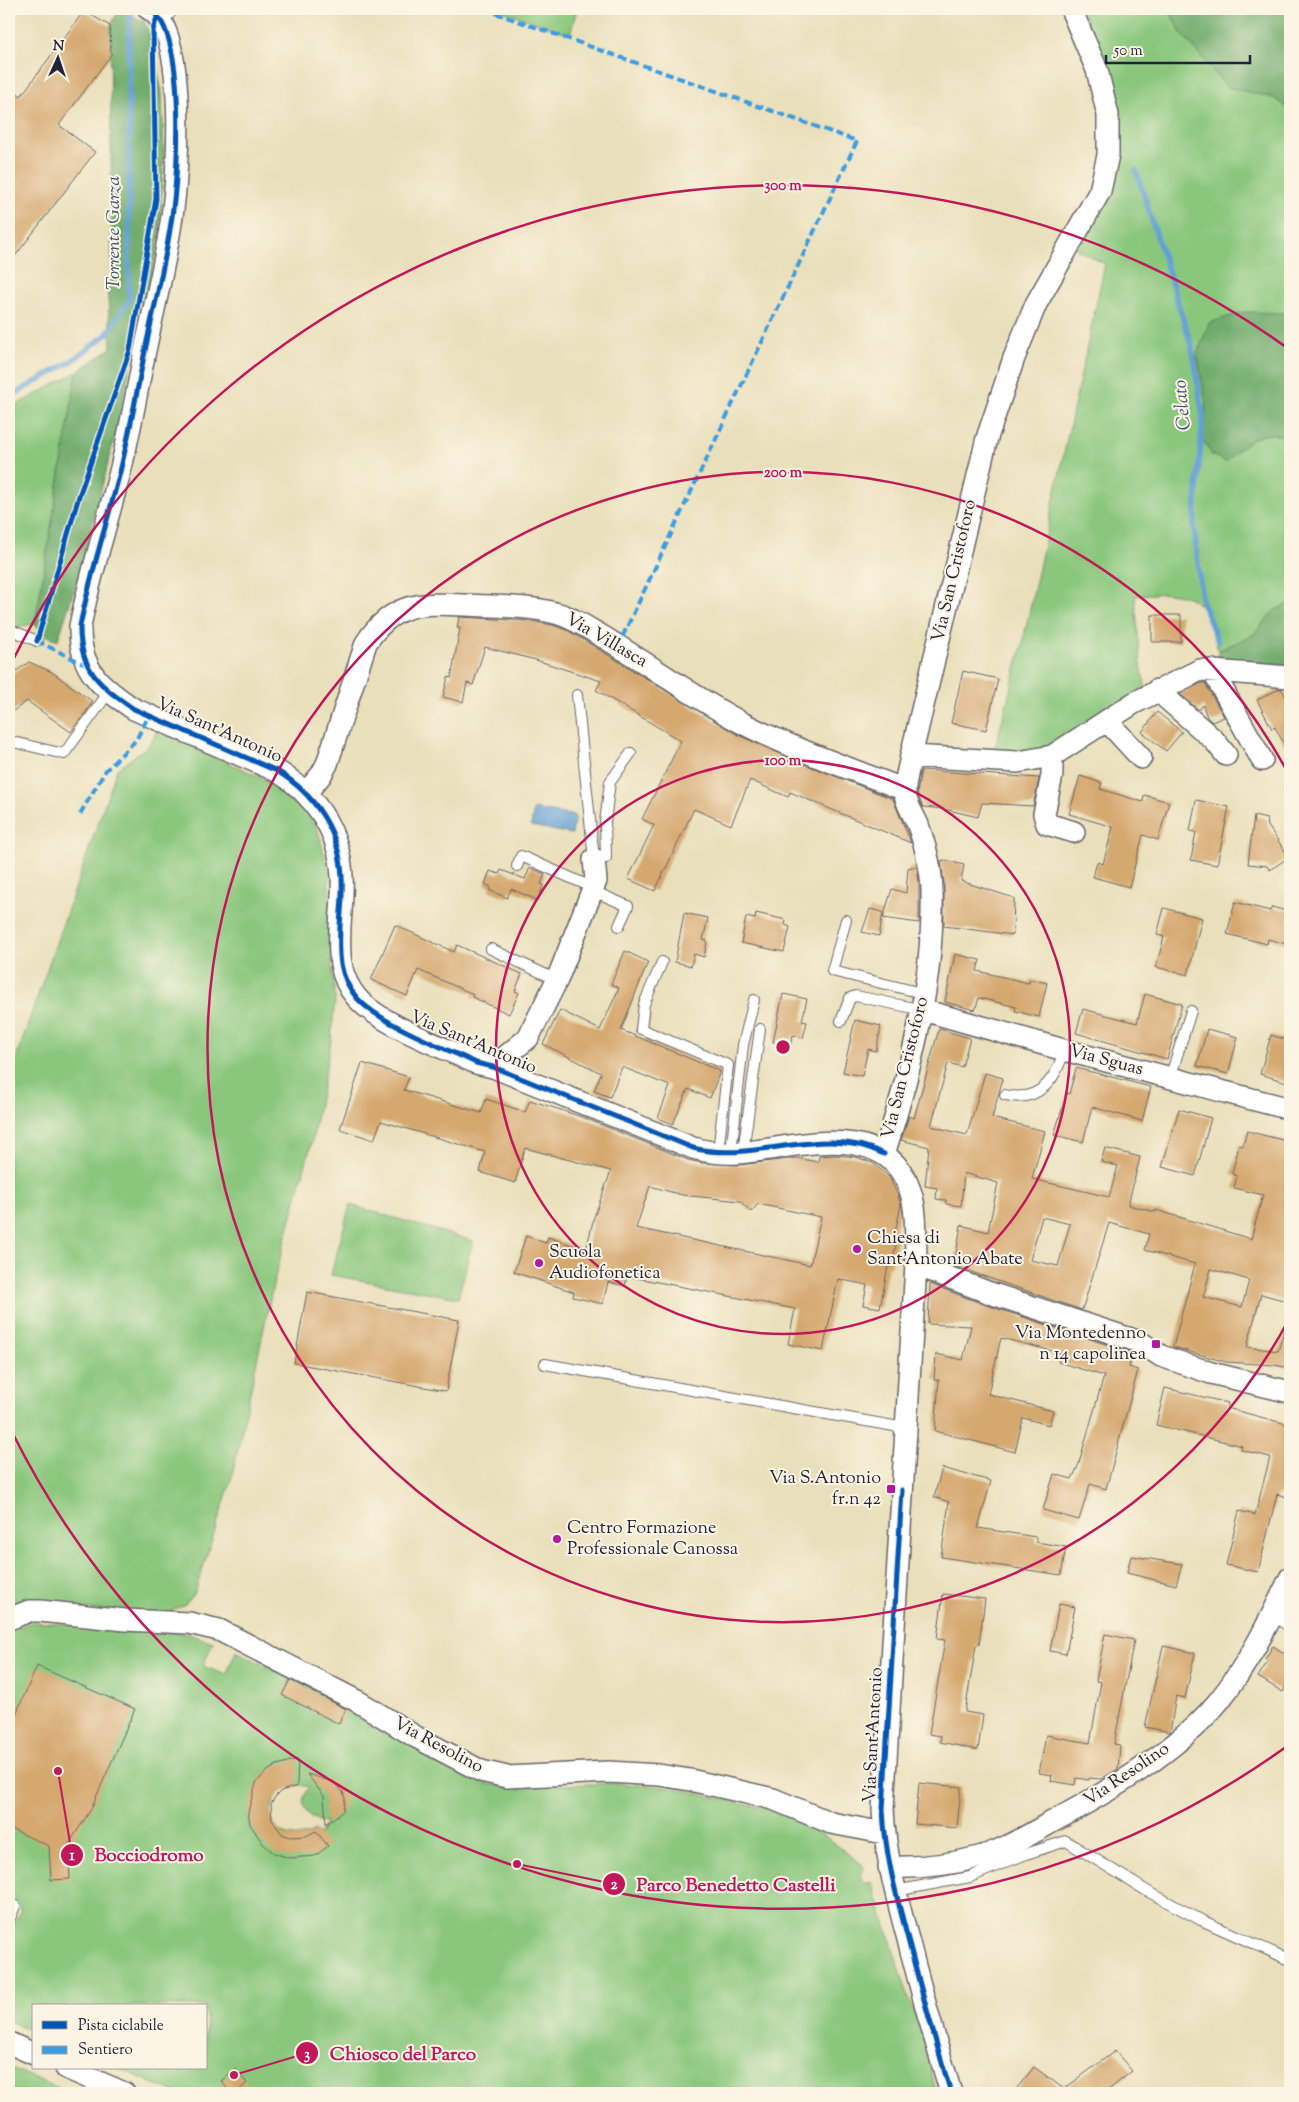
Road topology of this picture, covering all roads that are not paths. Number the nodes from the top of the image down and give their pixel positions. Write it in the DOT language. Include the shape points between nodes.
graph roads {
  1 [pos="1071,9"];
  2 [pos="160,13"];
  3 [pos="9,629"];
  4 [pos="37,641"];
  5 [pos="1212,670"];
  6 [pos="1290,677"];
  7 [pos="1157,690"];
  8 [pos="109,692"];
  9 [pos="577,695"];
  10 [pos="1107,721"];
  11 [pos="9,741"];
  12 [pos="631,753"];
  13 [pos="1226,755"];
  14 [pos="911,756"];
  15 [pos="1052,756"];
  16 [pos="1142,758"];
  17 [pos="1262,760"];
  18 [pos="905,790"];
  19 [pos="306,793"];
  20 [pos="1074,832"];
  21 [pos="600,858"];
  22 [pos="517,866"];
  23 [pos="594,887"];
  24 [pos="846,920"];
  25 [pos="619,926"];
  26 [pos="491,949"];
  27 [pos="662,962"];
  28 [pos="557,980"];
  29 [pos="754,1000"];
  30 [pos="924,1002"];
  31 [pos="1191,1011"];
  32 [pos="842,1021"];
  33 [pos="760,1029"];
  34 [pos="528,1038"];
  35 [pos="1064,1050"];
  36 [pos="492,1067"];
  37 [pos="1170,1078"];
  38 [pos="525,1081"];
  39 [pos="1005,1095"];
  40 [pos="1290,1109"];
  41 [pos="731,1152"];
  42 [pos="884,1154"];
  43 [pos="916,1265"];
  44 [pos="545,1364"];
  45 [pos="1290,1392"];
  46 [pos="902,1414"];
  47 [pos="1290,1578"];
  48 [pos="1272,1615"];
  49 [pos="9,1620"];
  50 [pos="1290,1627"];
  51 [pos="884,1833"];
  52 [pos="889,1868"];
  53 [pos="895,1892"];
  54 [pos="16,1906"];
  55 [pos="9,1921"];
  56 [pos="1290,1960"];
  57 [pos="9,2043"];
  58 [pos="32,2053"];
  59 [pos="71,2070"];
  60 [pos="124,2093"];
  61 [pos="951,2093"];
  1 -- 14 [label="street, Via San Cristoforo" via="1097,70 1108,115 1108,155 1100,191 1036,304 986,438"];
  2 -- 8 [label="street, Via Sant'Antonio" via="173,52 177,90 172,216 120,474 80,626 81,648 92,674"];
  3 -- 4 [label="lane"];
  5 -- 6 [label="street"];
  5 -- 7 [label="street" via="1200,670"];
  5 -- 17 [label="street"];
  7 -- 10 [label="street"];
  7 -- 13 [label="street" via="1214,740"];
  8 -- 11 [label="lane" via="64,754"];
  8 -- 19 [label="street, Via Sant'Antonio" via="134,709 277,771"];
  9 -- 21 [label="lane"];
  10 -- 15 [label="street"];
  10 -- 16 [label="street"];
  12 -- 21 [label="lane" via="610,782"];
  14 -- 15 [label="street" via="1018,762"];
  14 -- 18 [label="street, Via San Cristoforo"];
  15 -- 20 [label="street" via="1052,775 1044,814 1048,824"];
  18 -- 19 [label="street, Via Villasca" via="766,735 564,616 536,609 433,604 414,605 395,612 366,643 327,764"];
  18 -- 30 [label="street, Via San Cristoforo" via="922,838 932,890"];
  19 -- 36 [label="street, Via Sant'Antonio" via="328,824 338,848 342,879 340,965 350,989 377,1016 476,1063"];
  21 -- 23 [label="street, Via Sant'Antonio"];
  22 -- 23 [label="lane" via="521,856"];
  23 -- 25 [label="lane" via="628,906"];
  23 -- 28 [label="street, Via Sant'Antonio"];
  24 -- 30 [label="lane" via="832,971"];
  26 -- 28 [label="lane"];
  27 -- 41 [label="lane" via="644,1004 642,1030 728,1065"];
  28 -- 34 [label="street, Via Sant'Antonio"];
  29 -- 41 [label="lane" via="743,1045"];
  30 -- 32 [label="lane" via="856,996 850,998"];
  30 -- 35 [label="street, Via Sguas"];
  30 -- 42 [label="street, Via San Cristoforo" via="904,1092"];
  31 -- 37 [label="lane"];
  33 -- 41 [label="lane"];
  34 -- 36 [label="street, Via Sant'Antonio"];
  34 -- 38 [label="street, Via Sant'Antonio"];
  35 -- 37 [label="street, Via Sguas"];
  35 -- 39 [label="lane" via="1053,1077 1036,1093 1024,1097"];
  36 -- 38 [label="street, Via Sant'Antonio"];
  37 -- 40 [label="street, Via Sguas"];
  38 -- 41 [label="street, Via Sant'Antonio" via="693,1148"];
  41 -- 42 [label="street, Via Sant'Antonio" via="824,1141 861,1145"];
  42 -- 43 [label="street, Via Sant'Antonio" via="905,1178 910,1191 915,1218"];
  43 -- 45 [label="street" via="1140,1342 1161,1356"];
  43 -- 46 [label="street, Via Sant'Antonio"];
  44 -- 46 [label="lane"];
  46 -- 51 [label="street, Via Sant'Antonio"];
  47 -- 48 [label="street, Via Resolino"];
  48 -- 50 [label="lane"];
  48 -- 52 [label="street, Via Resolino" via="1246,1664 1208,1713 1171,1746 1115,1786 995,1852 943,1864"];
  49 -- 51 [label="street, Via Resolino" via="29,1611 40,1611 203,1626 219,1630 295,1668 481,1771 507,1777 608,1772 690,1780 773,1799 831,1824"];
  51 -- 52 [label="street, Via Sant'Antonio"];
  52 -- 53 [label="street, Via Sant'Antonio"];
  53 -- 56 [label="lane" via="970,1877 1066,1841 1201,1920"];
  53 -- 61 [label="street, Via Sant'Antonio"];
  54 -- 55 [label="lane"];
  57 -- 58 [label="street"];
  59 -- 60 [label="street"];
}
